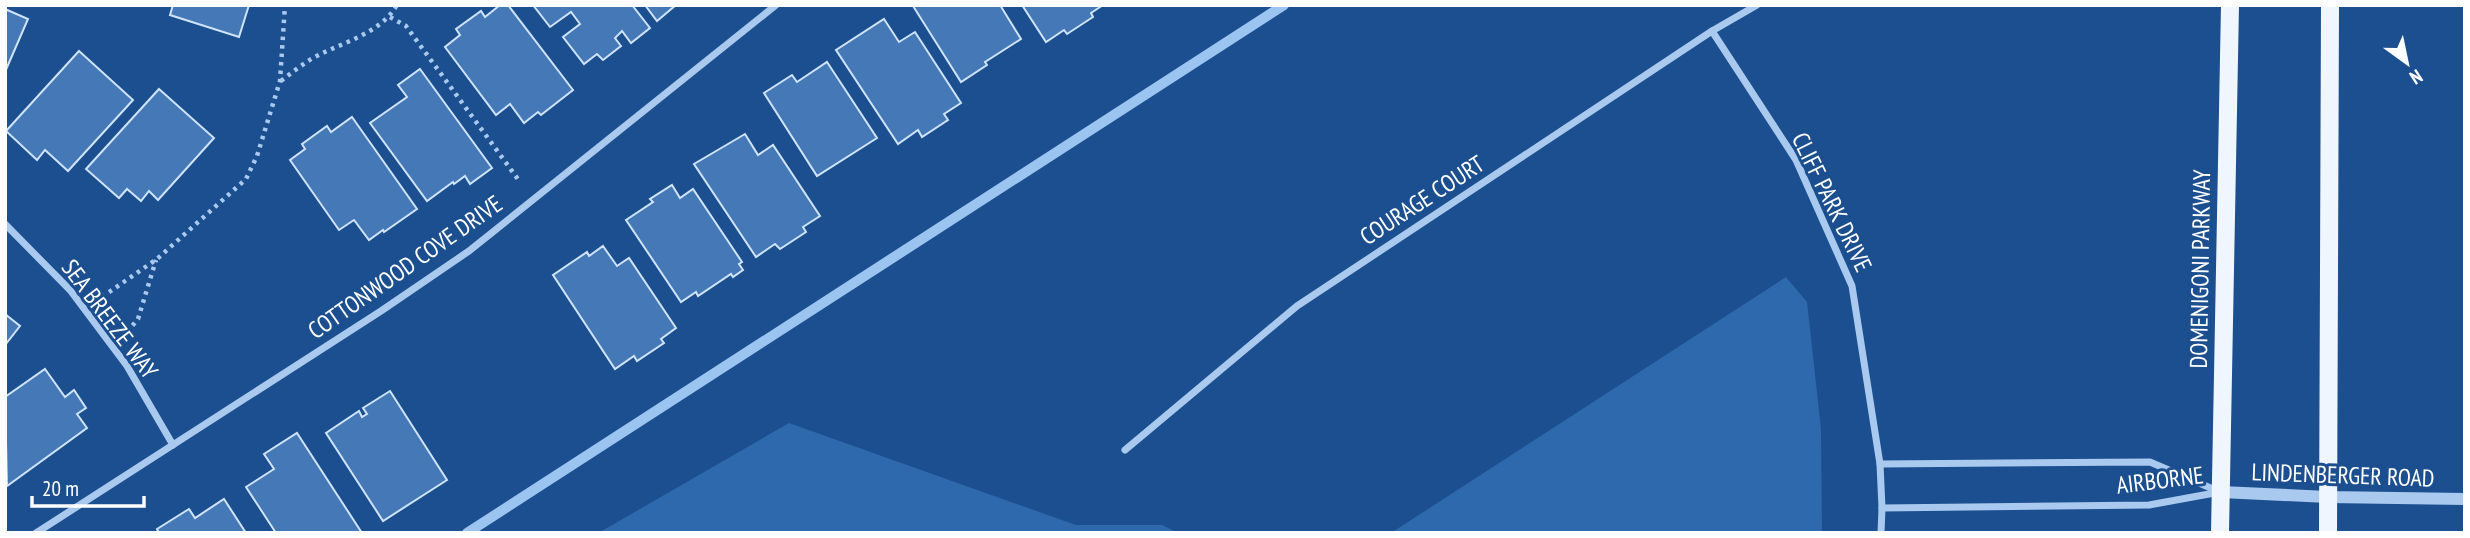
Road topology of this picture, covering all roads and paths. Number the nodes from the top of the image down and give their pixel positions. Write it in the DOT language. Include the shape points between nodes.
graph roads {
  1 [pos="285,5"];
  2 [pos="397,5"];
  3 [pos="776,5"];
  4 [pos="1758,5"];
  5 [pos="2230,5"];
  6 [pos="2330,5"];
  7 [pos="390,17"];
  8 [pos="1712,32"];
  9 [pos="280,81"];
  10 [pos="533,200"];
  11 [pos="5,224"];
  12 [pos="157,259"];
  13 [pos="84,308"];
  14 [pos="114,349"];
  15 [pos="173,445"];
  16 [pos="1125,450"];
  17 [pos="1880,464"];
  18 [pos="2221,492"];
  19 [pos="2328,497"];
  20 [pos="2465,499"];
  21 [pos="1882,508"];
  22 [pos="36,533"];
  23 [pos="1881,533"];
  24 [pos="2220,533"];
  25 [pos="2328,533"];
  1 -- 9 [label="path"];
  2 -- 7 [label="path"];
  3 -- 10 [label="street, COTTONWOOD COVE DRIVE"];
  4 -- 8 [label="street, COURAGE COURT"];
  5 -- 18 [label="main road, DOMENIGONI PARKWAY"];
  6 -- 19 [label="main road"];
  7 -- 9 [label="path" via="309,60"];
  7 -- 10 [label="path" via="406,26"];
  8 -- 16 [label="street, COURAGE COURT" via="1297,306"];
  8 -- 17 [label="street, CLIFF PARK DRIVE" via="1796,160 1852,286"];
  9 -- 12 [label="path" via="246,179"];
  10 -- 15 [label="street, COTTONWOOD COVE DRIVE" via="381,311"];
  11 -- 13 [label="street, SEA BREEZE WAY"];
  12 -- 13 [label="path"];
  12 -- 14 [label="path" via="138,319"];
  13 -- 14 [label="street, SEA BREEZE WAY"];
  14 -- 15 [label="street, SEA BREEZE WAY"];
  15 -- 22 [label="street, COTTONWOOD COVE DRIVE"];
  17 -- 18 [label="street, AIRBORNE" via="2150,462"];
  17 -- 21 [label="street, CLIFF PARK DRIVE"];
  18 -- 19 [label="street, LINDENBERGER ROAD"];
  18 -- 21 [label="street, AIRBORNE" via="2149,505"];
  18 -- 24 [label="main road, DOMENIGONI PARKWAY"];
  19 -- 20 [label="street, LINDENBERGER ROAD"];
  19 -- 25 [label="main road"];
  21 -- 23 [label="street, CLIFF PARK DRIVE"];
}
